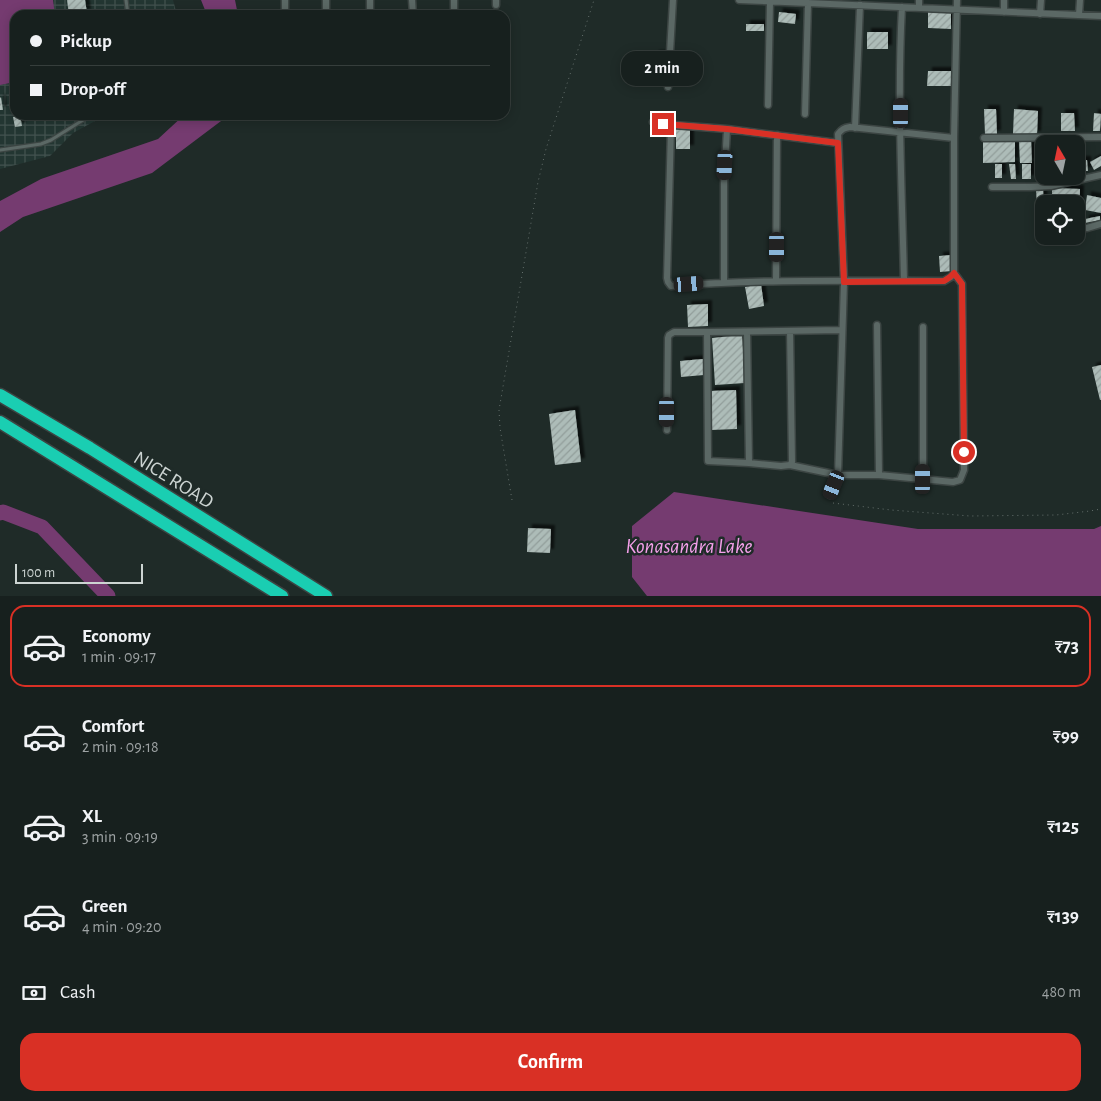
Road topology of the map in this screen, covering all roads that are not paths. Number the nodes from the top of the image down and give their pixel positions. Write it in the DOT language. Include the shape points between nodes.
graph roads {
  1 [pos="673,0"];
  2 [pos="744,0"];
  3 [pos="919,0"];
  4 [pos="958,0"];
  5 [pos="1004,0"];
  6 [pos="1040,0"];
  7 [pos="1080,0"];
  8 [pos="791,1"];
  9 [pos="770,2"];
  10 [pos="836,2"];
  11 [pos="808,3"];
  12 [pos="880,3"];
  13 [pos="860,5"];
  14 [pos="902,7"];
  15 [pos="919,8"];
  16 [pos="957,10"];
  17 [pos="1004,12"];
  18 [pos="1040,14"];
  19 [pos="1079,15"];
  20 [pos="1101,16"];
  21 [pos="668,87"];
  22 [pos="768,105"];
  23 [pos="805,114"];
  24 [pos="83,120"];
  25 [pos="652,122"];
  26 [pos="674,125"];
  27 [pos="855,128"];
  28 [pos="727,129"];
  29 [pos="901,132"];
  30 [pos="776,135"];
  31 [pos="1101,137"];
  32 [pos="954,138"];
  33 [pos="984,138"];
  34 [pos="838,143"];
  35 [pos="0,150"];
  36 [pos="1101,175"];
  37 [pos="992,187"];
  38 [pos="1101,224"];
  39 [pos="1087,228"];
  40 [pos="954,273"];
  41 [pos="776,281"];
  42 [pos="904,281"];
  43 [pos="724,282"];
  44 [pos="844,282"];
  45 [pos="876,325"];
  46 [pos="923,327"];
  47 [pos="842,330"];
  48 [pos="790,331"];
  49 [pos="707,332"];
  50 [pos="747,332"];
  51 [pos="0,394"];
  52 [pos="0,422"];
  53 [pos="667,430"];
  54 [pos="749,463"];
  55 [pos="790,465"];
  56 [pos="838,475"];
  57 [pos="879,475"];
  58 [pos="923,479"];
  59 [pos="830,495"];
  60 [pos="282,596"];
  61 [pos="326,596"];
  1 -- 21 [label="street"];
  2 -- 9 [label="street"];
  3 -- 15 [label="street"];
  4 -- 16 [label="street"];
  5 -- 17 [label="street"];
  6 -- 18 [label="street"];
  7 -- 19 [label="street"];
  8 -- 9 [label="street"];
  8 -- 11 [label="street"];
  9 -- 22 [label="street"];
  10 -- 11 [label="street"];
  10 -- 13 [label="street"];
  11 -- 23 [label="street"];
  12 -- 13 [label="street"];
  12 -- 14 [label="street"];
  13 -- 27 [label="street"];
  14 -- 15 [label="street"];
  14 -- 29 [label="street"];
  15 -- 16 [label="street"];
  16 -- 17 [label="street"];
  16 -- 32 [label="street"];
  17 -- 18 [label="street"];
  18 -- 19 [label="street"];
  19 -- 20 [label="street"];
  24 -- 35 [label="lane" via="41,144"];
  25 -- 26 [label="street"];
  26 -- 28 [label="street"];
  26 -- 43 [label="street" via="671,128 666,278 671,286"];
  27 -- 29 [label="street"];
  27 -- 34 [label="street" via="841,130"];
  28 -- 30 [label="street"];
  28 -- 43 [label="street"];
  29 -- 32 [label="street"];
  29 -- 42 [label="street"];
  30 -- 34 [label="street"];
  30 -- 41 [label="street"];
  31 -- 33 [label="street"];
  32 -- 40 [label="street"];
  34 -- 44 [label="street"];
  36 -- 37 [label="street" via="1051,186"];
  38 -- 39 [label="street"];
  40 -- 42 [label="street" via="944,281"];
  40 -- 58 [label="street" via="962,284 964,470 960,480 953,482"];
  41 -- 43 [label="street"];
  41 -- 44 [label="street"];
  42 -- 44 [label="street"];
  44 -- 47 [label="street"];
  45 -- 57 [label="street"];
  46 -- 58 [label="street"];
  47 -- 48 [label="street"];
  47 -- 56 [label="street"];
  48 -- 50 [label="street"];
  48 -- 55 [label="street"];
  49 -- 50 [label="street"];
  49 -- 53 [label="street" via="674,332 668,335"];
  49 -- 54 [label="street" via="708,461"];
  50 -- 54 [label="street"];
  51 -- 61 [label="highway, NICE ROAD"];
  52 -- 60 [label="highway"];
  54 -- 55 [label="street"];
  55 -- 56 [label="street"];
  56 -- 57 [label="street"];
  56 -- 59 [label="street"];
  57 -- 58 [label="street"];
}
